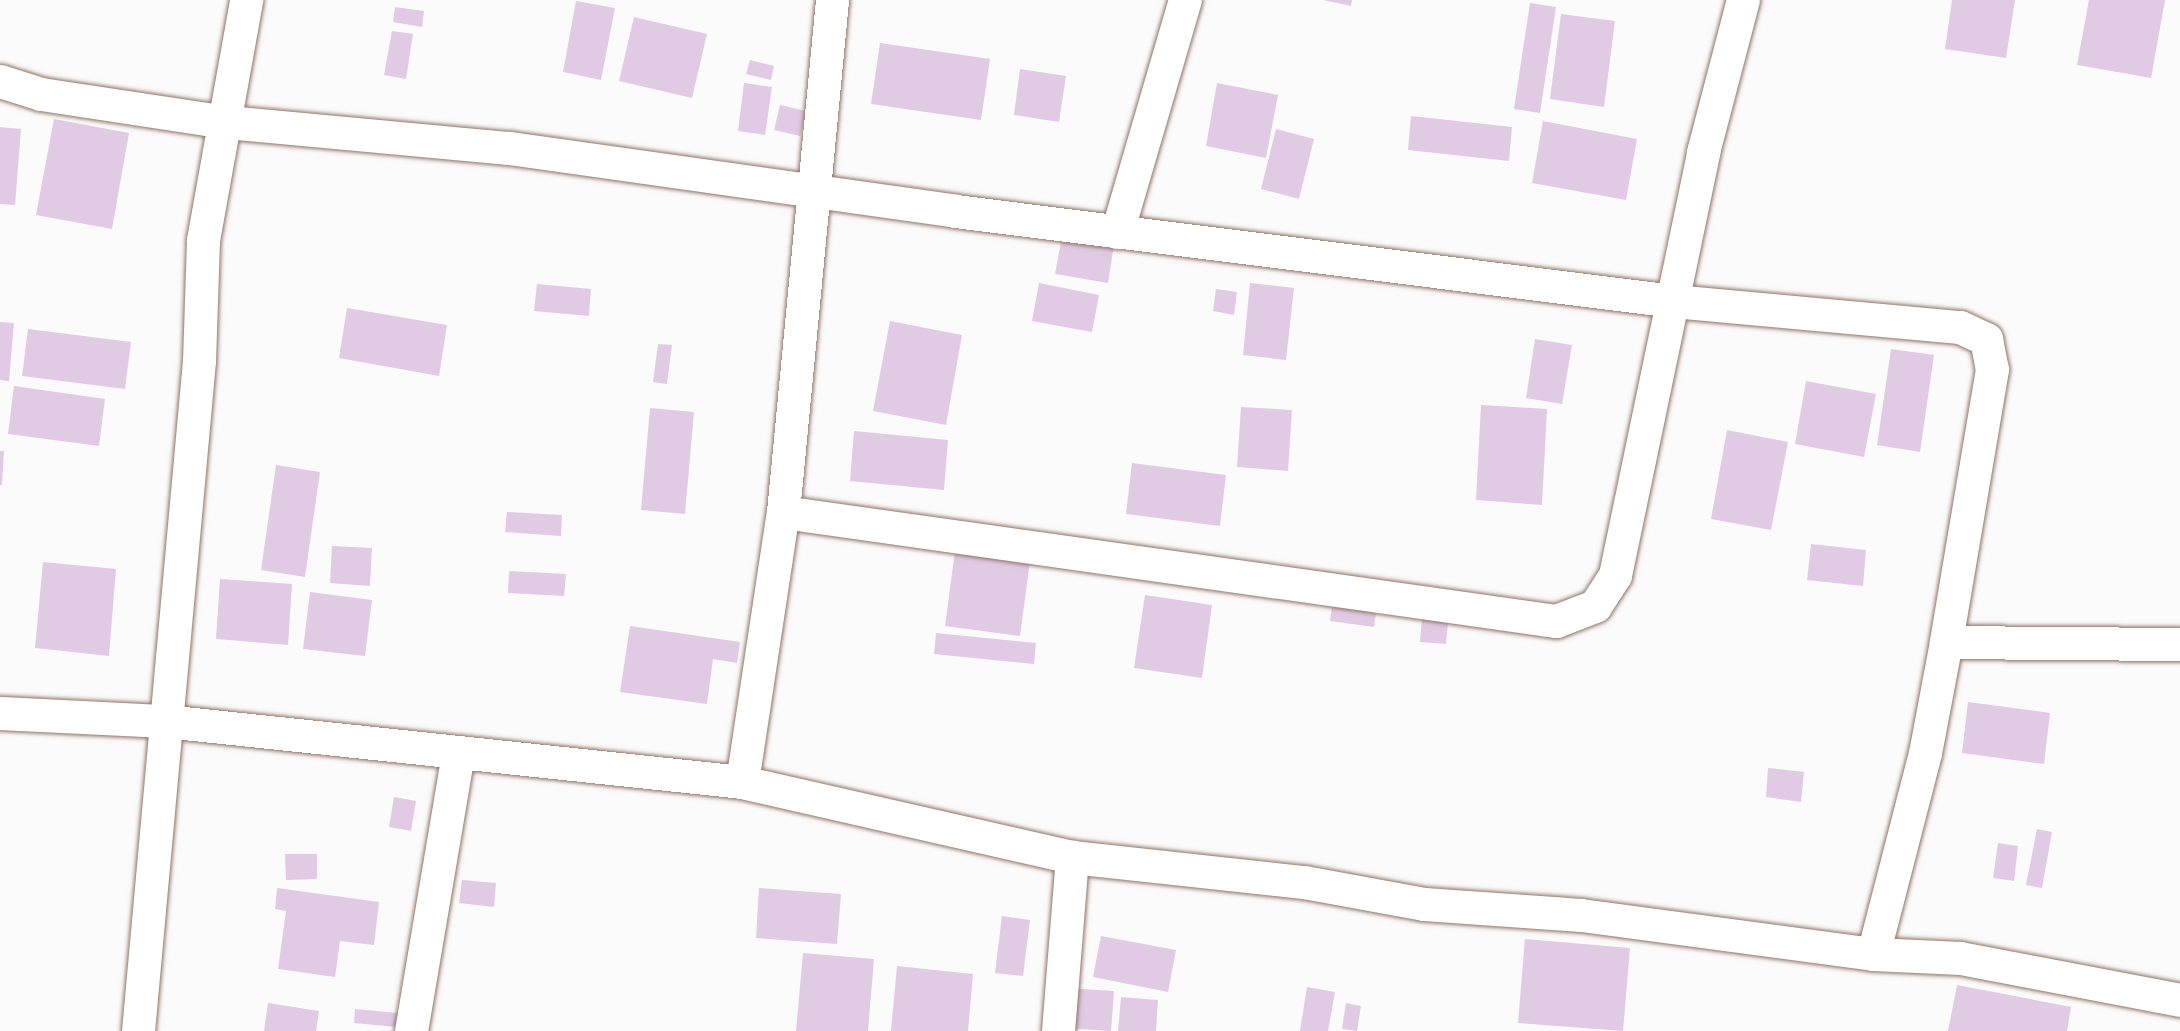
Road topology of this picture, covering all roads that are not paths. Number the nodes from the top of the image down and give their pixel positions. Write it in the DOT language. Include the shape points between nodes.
graph roads {
  1 [pos="246,0"];
  2 [pos="832,0"];
  3 [pos="1185,0"];
  4 [pos="1743,0"];
  5 [pos="0,81"];
  6 [pos="227,122"];
  7 [pos="814,192"];
  8 [pos="1118,232"];
  9 [pos="1673,301"];
  10 [pos="783,512"];
  11 [pos="1946,642"];
  12 [pos="2180,644"];
  13 [pos="0,713"];
  14 [pos="165,721"];
  15 [pos="458,753"];
  16 [pos="742,782"];
  17 [pos="1072,857"];
  18 [pos="1873,954"];
  19 [pos="2180,999"];
  20 [pos="138,1031"];
  21 [pos="411,1031"];
  22 [pos="1058,1031"];
  1 -- 6 [label="street"];
  2 -- 7 [label="street"];
  3 -- 8 [label="street"];
  4 -- 9 [label="street" via="1703,152"];
  5 -- 6 [label="street" via="41,94"];
  6 -- 7 [label="street" via="509,148"];
  6 -- 14 [label="street" via="203,240 199,361"];
  7 -- 8 [label="street"];
  7 -- 10 [label="street"];
  8 -- 9 [label="street"];
  9 -- 10 [label="street" via="1615,575 1595,606 1556,621"];
  9 -- 11 [label="street" via="1960,327 1986,339 1992,369"];
  10 -- 16 [label="street"];
  11 -- 12 [label="street"];
  11 -- 18 [label="street" via="1925,753"];
  13 -- 14 [label="street"];
  14 -- 15 [label="street"];
  14 -- 20 [label="street"];
  15 -- 16 [label="street"];
  15 -- 21 [label="street"];
  16 -- 17 [label="street"];
  17 -- 18 [label="street" via="1304,882 1424,904 1765,936"];
  17 -- 22 [label="street"];
  18 -- 19 [label="street" via="1960,958"];
}
